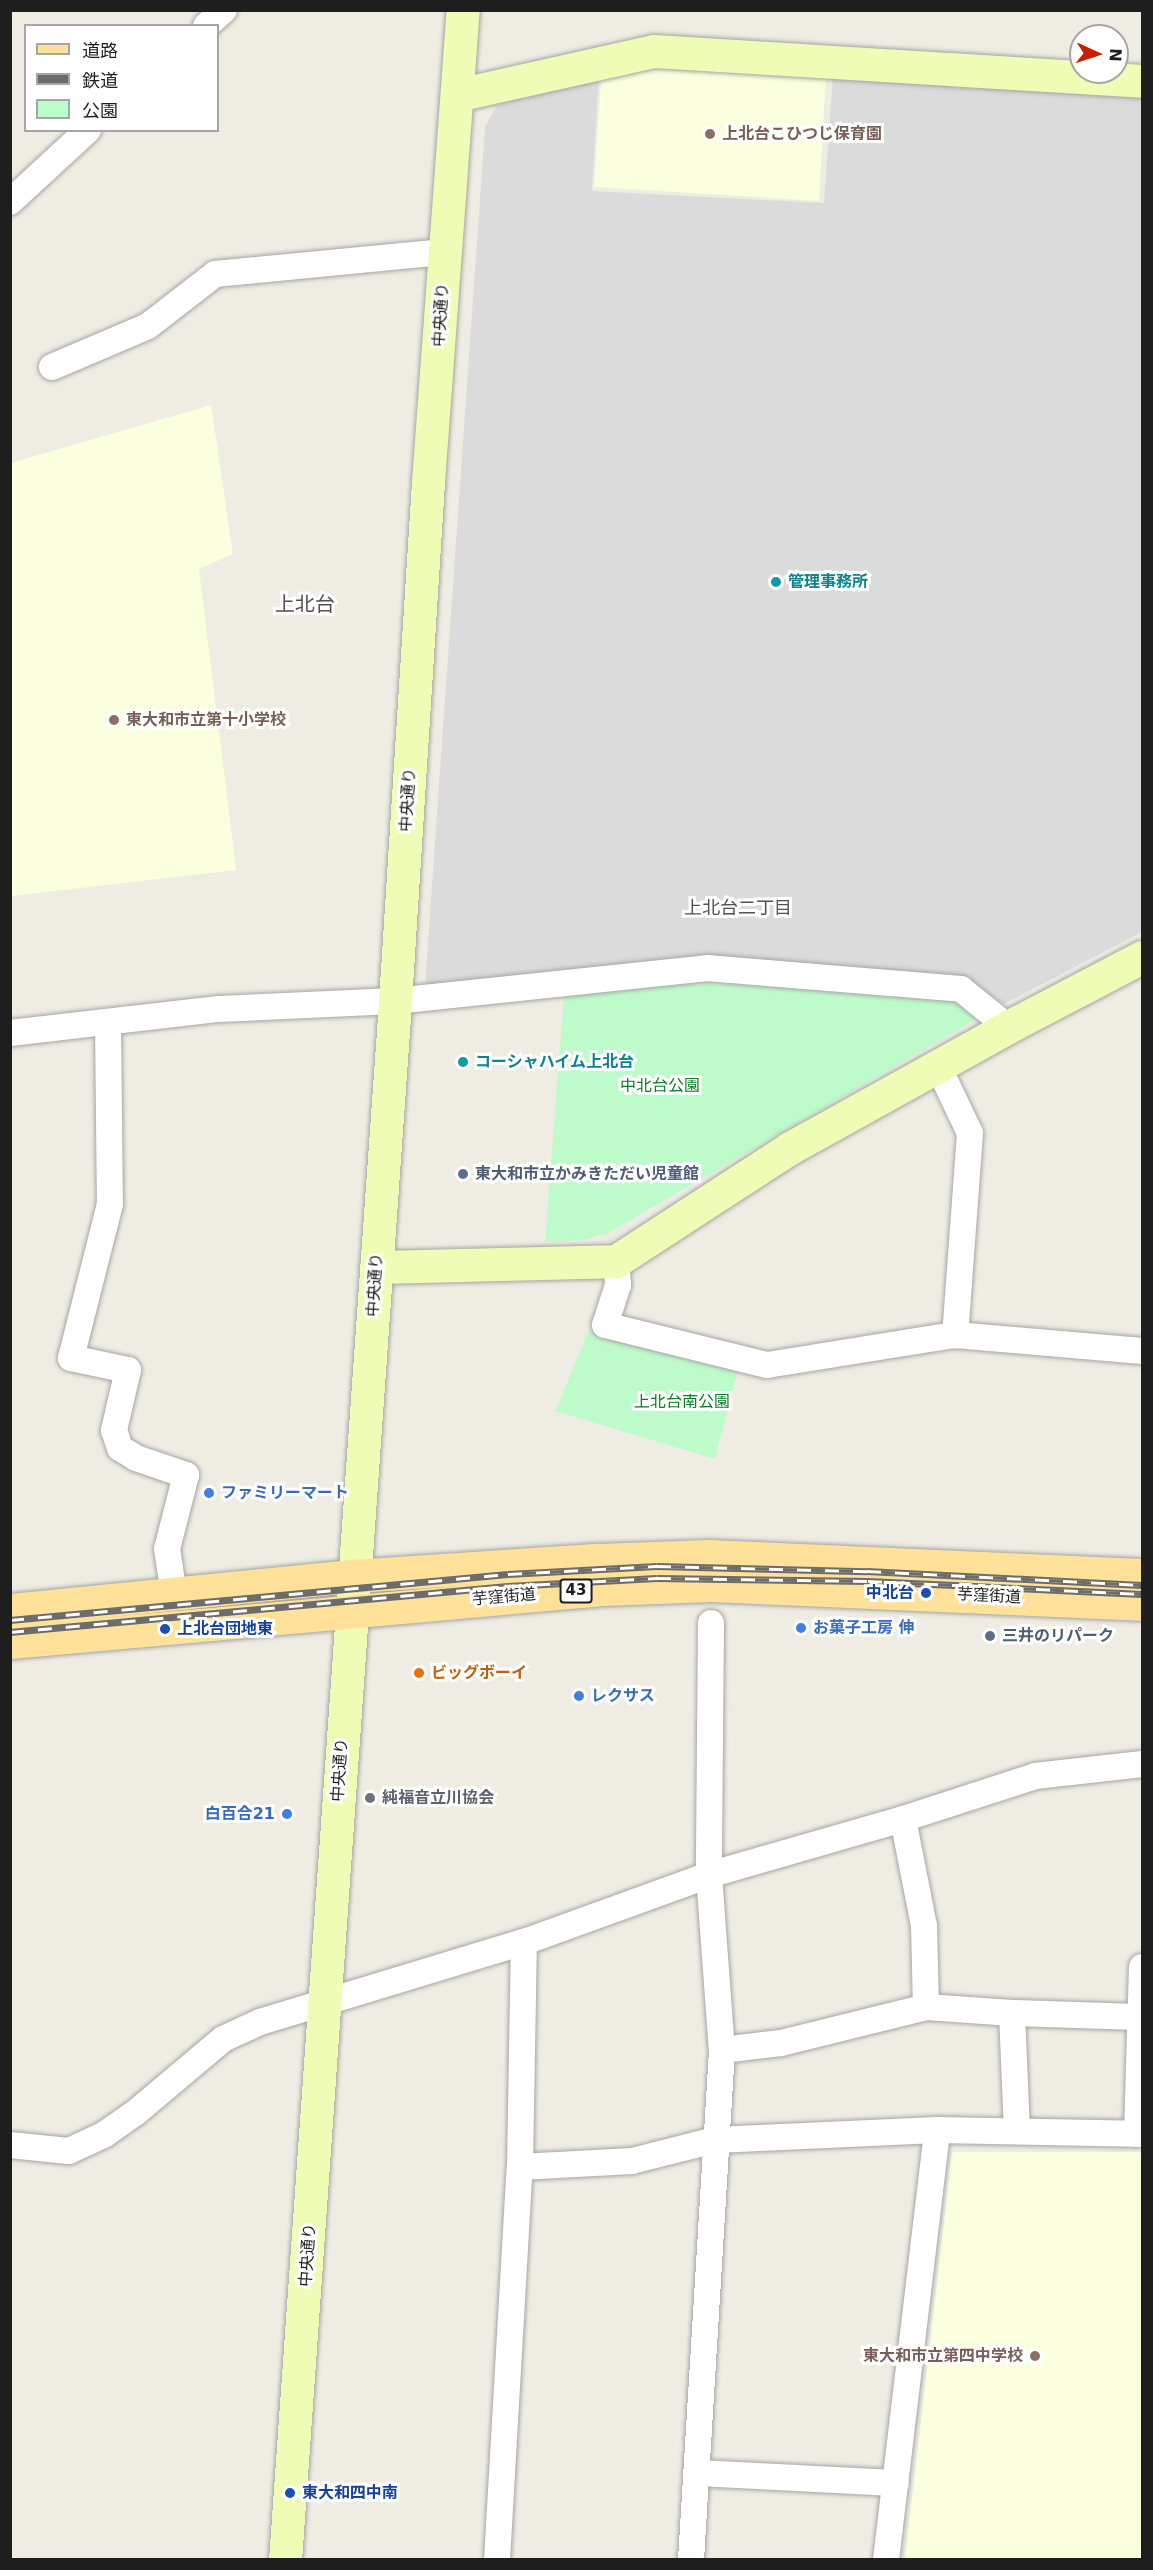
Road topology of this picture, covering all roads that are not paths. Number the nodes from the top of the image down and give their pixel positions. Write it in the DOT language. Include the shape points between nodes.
graph roads {
  1 [pos="224,10"];
  2 [pos="463,10"];
  3 [pos="208,24"];
  4 [pos="1143,81"];
  5 [pos="457,95"];
  6 [pos="86,132"];
  7 [pos="10,202"];
  8 [pos="445,252"];
  9 [pos="52,367"];
  10 [pos="1143,957"];
  11 [pos="395,1000"];
  12 [pos="108,1022"];
  13 [pos="1008,1027"];
  14 [pos="10,1034"];
  15 [pos="938,1066"];
  16 [pos="616,1261"];
  17 [pos="376,1267"];
  18 [pos="954,1335"];
  19 [pos="1143,1351"];
  20 [pos="1143,1575"];
  21 [pos="353,1576"];
  22 [pos="174,1594"];
  23 [pos="1143,1604"];
  24 [pos="10,1610"];
  25 [pos="350,1610"];
  26 [pos="711,1623"];
  27 [pos="10,1642"];
  28 [pos="1143,1764"];
  29 [pos="903,1819"];
  30 [pos="709,1875"];
  31 [pos="524,1942"];
  32 [pos="1143,1967"];
  33 [pos="326,2004"];
  34 [pos="926,2007"];
  35 [pos="1012,2013"];
  36 [pos="1140,2018"];
  37 [pos="722,2050"];
  38 [pos="937,2130"];
  39 [pos="1017,2130"];
  40 [pos="715,2139"];
  41 [pos="10,2145"];
  42 [pos="520,2167"];
  43 [pos="697,2473"];
  44 [pos="896,2483"];
  45 [pos="285,2559"];
  46 [pos="497,2559"];
  47 [pos="691,2559"];
  48 [pos="886,2559"];
  1 -- 3 [label="street"];
  2 -- 5 [label="street, 中央通り"];
  4 -- 5 [label="street" via="654,51"];
  5 -- 8 [label="street, 中央通り"];
  6 -- 7 [label="street"];
  8 -- 9 [label="street" via="215,274 148,326"];
  8 -- 11 [label="street, 中央通り"];
  10 -- 13 [label="street"];
  11 -- 12 [label="street" via="219,1009"];
  11 -- 13 [label="street" via="707,968 962,988"];
  11 -- 17 [label="street, 中央通り"];
  12 -- 14 [label="street"];
  12 -- 22 [label="street" via="110,1204 71,1358 128,1370 114,1430 120,1448 136,1458 186,1475 167,1549"];
  13 -- 15 [label="street"];
  15 -- 16 [label="street" via="790,1148"];
  15 -- 18 [label="street" via="970,1133"];
  16 -- 17 [label="street"];
  16 -- 18 [label="street" via="618,1285 605,1325 767,1365"];
  17 -- 21 [label="street, 中央通り"];
  18 -- 19 [label="street"];
  20 -- 21 [label="main road, 芋窪街道 / 43" via="709,1556"];
  21 -- 22 [label="main road, 芋窪街道 / 43"];
  21 -- 25 [label="street, 中央通り"];
  22 -- 24 [label="main road, 芋窪街道 / 43"];
  23 -- 25 [label="main road, 芋窪街道 / 43" via="711,1585 603,1589"];
  25 -- 27 [label="main road, 芋窪街道 / 43"];
  25 -- 33 [label="street, 中央通り"];
  26 -- 30 [label="street"];
  28 -- 29 [label="street" via="1035,1776"];
  29 -- 30 [label="street"];
  29 -- 34 [label="street" via="924,1926"];
  30 -- 31 [label="street"];
  30 -- 37 [label="street"];
  31 -- 33 [label="street"];
  31 -- 42 [label="street"];
  32 -- 36 [label="street"];
  33 -- 41 [label="street" via="260,2022 223,2039 134,2114 105,2134 69,2151"];
  33 -- 45 [label="street, 中央通り"];
  34 -- 35 [label="street"];
  34 -- 37 [label="street" via="782,2043"];
  35 -- 36 [label="street"];
  35 -- 39 [label="street"];
  36 -- 39 [label="street" via="1137,2134"];
  37 -- 40 [label="street"];
  38 -- 39 [label="street"];
  38 -- 40 [label="street"];
  38 -- 44 [label="street"];
  40 -- 42 [label="street" via="632,2161"];
  40 -- 43 [label="street"];
  42 -- 46 [label="street"];
  43 -- 44 [label="street"];
  43 -- 47 [label="street"];
  44 -- 48 [label="street"];
}
